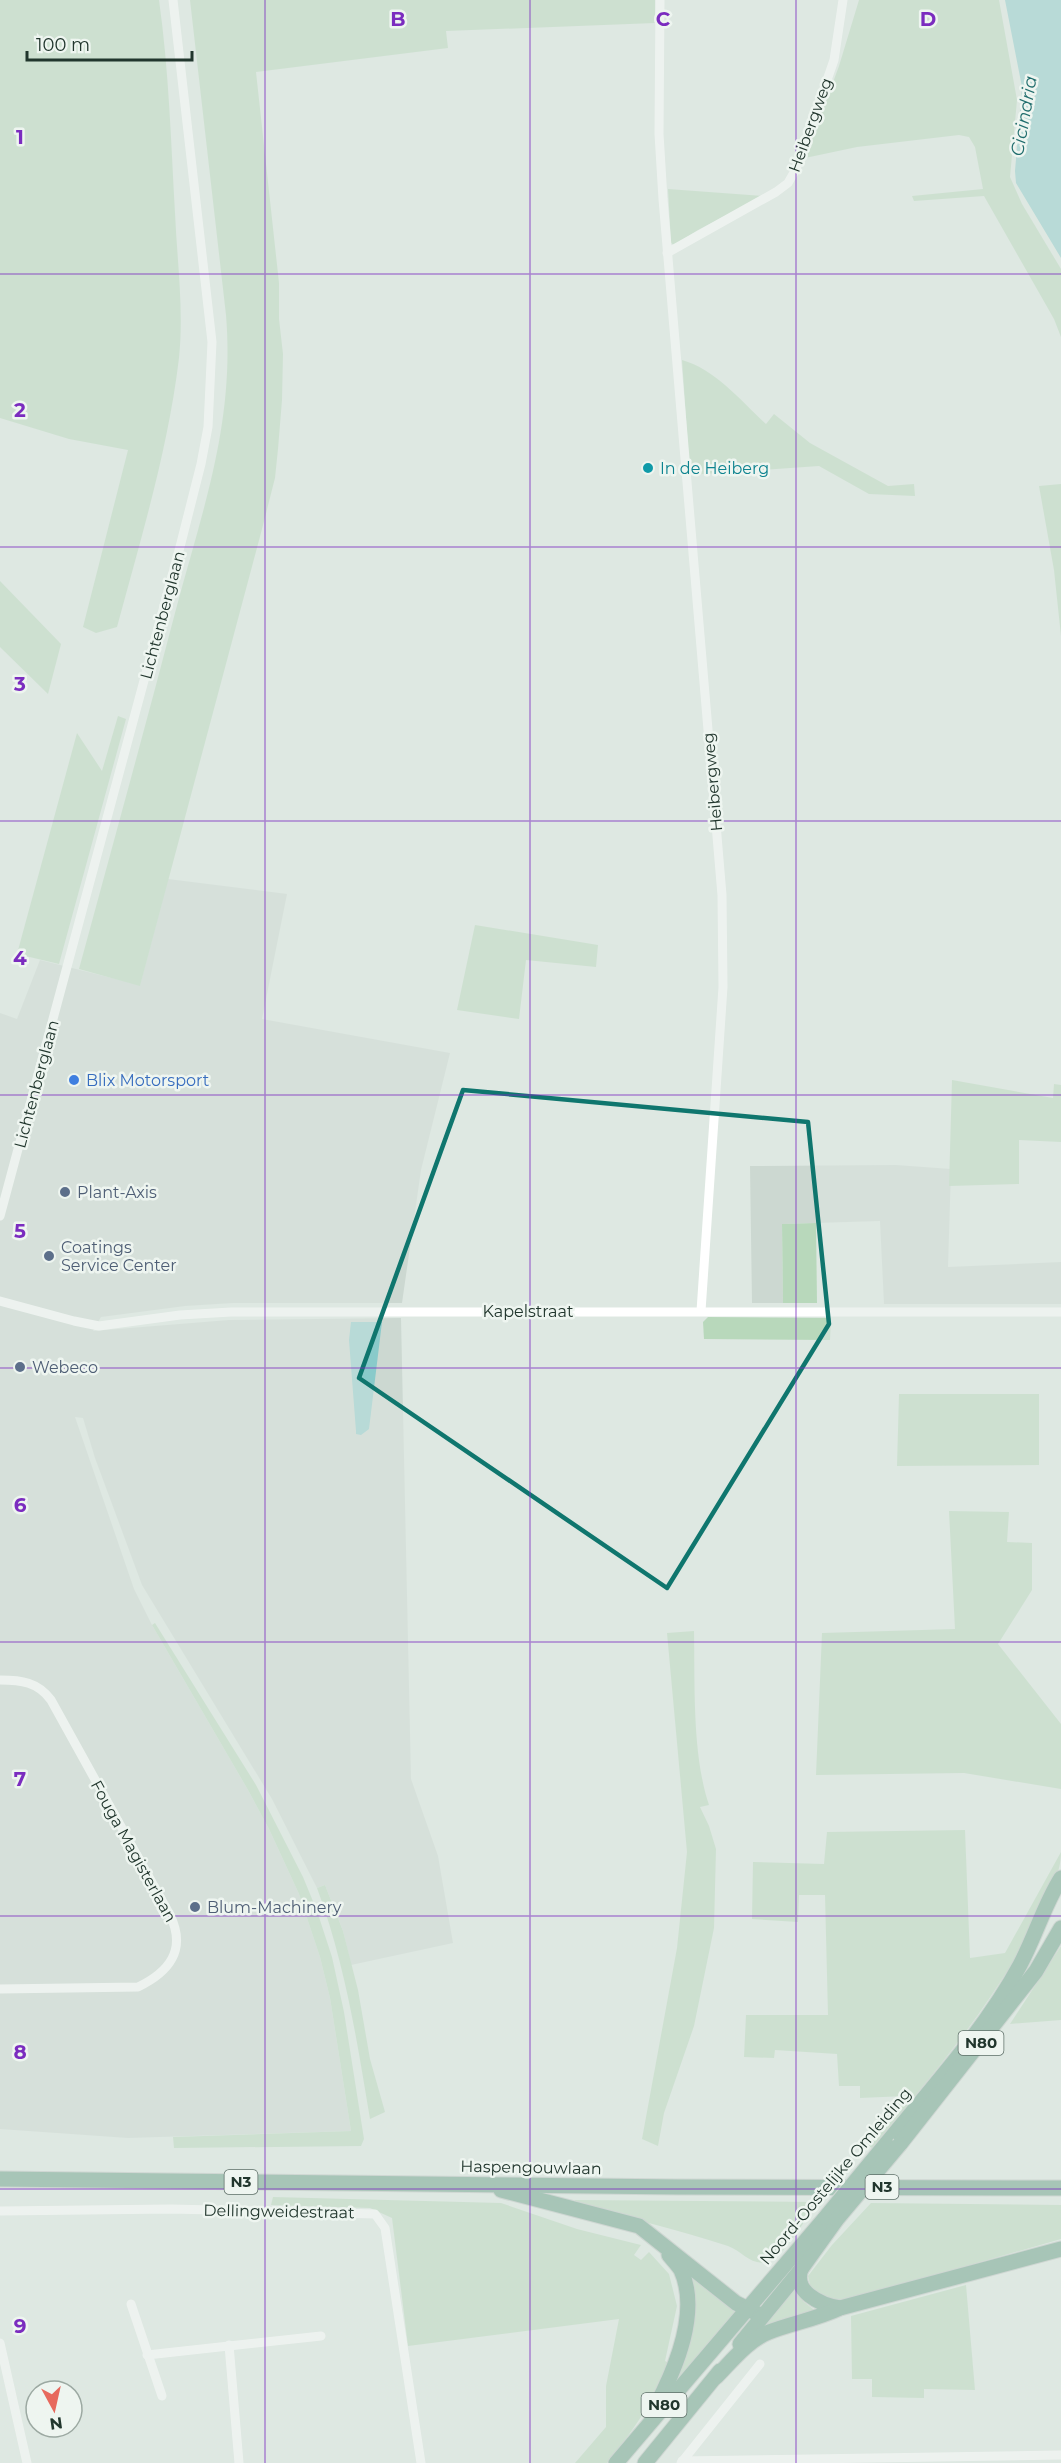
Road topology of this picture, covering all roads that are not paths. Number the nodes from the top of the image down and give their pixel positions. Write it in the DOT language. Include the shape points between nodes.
graph roads {
  1 [pos="173,0"];
  2 [pos="660,0"];
  3 [pos="843,0"];
  4 [pos="668,253"];
  5 [pos="0,1216"];
  6 [pos="0,1300"];
  7 [pos="701,1311"];
  8 [pos="1061,1312"];
  9 [pos="0,1680"];
  10 [pos="1061,1878"];
  11 [pos="1057,1897"];
  12 [pos="1059,1934"];
  13 [pos="0,1989"];
  14 [pos="893,2144"];
  15 [pos="0,2179"];
  16 [pos="1061,2179"];
  17 [pos="481,2184"];
  18 [pos="1043,2188"];
  19 [pos="1061,2188"];
  20 [pos="0,2211"];
  21 [pos="831,2218"];
  22 [pos="639,2226"];
  23 [pos="1061,2249"];
  24 [pos="799,2272"];
  25 [pos="131,2304"];
  26 [pos="840,2308"];
  27 [pos="747,2309"];
  28 [pos="762,2316"];
  29 [pos="321,2336"];
  30 [pos="0,2343"];
  31 [pos="229,2346"];
  32 [pos="147,2355"];
  33 [pos="760,2364"];
  34 [pos="716,2377"];
  35 [pos="162,2396"];
  36 [pos="643,2430"];
  37 [pos="1061,2455"];
  38 [pos="681,2462"];
  39 [pos="27,2463"];
  40 [pos="239,2463"];
  41 [pos="421,2463"];
  42 [pos="616,2463"];
  43 [pos="645,2463"];
  1 -- 5 [label="street, Lichtenberglaan" via="212,342 208,427 181,543"];
  2 -- 4 [label="street, Heibergweg" via="659,134"];
  3 -- 4 [label="street, Heibergweg" via="834,60 788,183"];
  4 -- 7 [label="street, Heibergweg" via="722,906 723,987"];
  6 -- 7 [label="street, Kapelstraat" via="99,1326 231,1312"];
  7 -- 8 [label="street, Kapelstraat"];
  9 -- 13 [label="street, Fouga Magisterlaan" via="33,1684 51,1700 170,1915 177,1935 174,1954 165,1970 138,1987"];
  10 -- 11 [label="main road, Noord-Oostelijke Omleiding"];
  11 -- 14 [label="main road, Noord-Oostelijke Omleiding / N80" via="1027,1958"];
  12 -- 14 [label="main road, Noord-Oostelijke Omleiding / N80" via="1029,1980"];
  14 -- 21 [label="main road, Noord-Oostelijke Omleiding / N80, bridge"];
  15 -- 17 [label="main road, Haspengouwlaan / N3"];
  16 -- 18 [label="main road"];
  17 -- 18 [label="main road, Haspengouwlaan / N3"];
  17 -- 22 [label="main road"];
  18 -- 19 [label="main road, Haspengouwlaan / N3"];
  20 -- 41 [label="street, Dellingweidestraat" via="171,2209 375,2214 385,2228"];
  21 -- 24 [label="main road, N80"];
  21 -- 27 [label="main road, Noord-Oostelijke Omleiding / N80"];
  22 -- 27 [label="main road"];
  22 -- 36 [label="main road" via="680,2269 688,2295 687,2323 677,2356"];
  23 -- 26 [label="main road"];
  24 -- 26 [label="main road" via="804,2289 816,2302"];
  24 -- 28 [label="main road, Noord-Oostelijke Omleiding / N80"];
  25 -- 32 [label="street"];
  26 -- 34 [label="main road" via="756,2338"];
  27 -- 28 [label="main road"];
  27 -- 36 [label="main road, Noord-Oostelijke Omleiding / N80"];
  28 -- 34 [label="main road, Noord-Oostelijke Omleiding / N80"];
  29 -- 31 [label="street"];
  30 -- 39 [label="street"];
  31 -- 32 [label="street"];
  31 -- 40 [label="street"];
  32 -- 35 [label="street"];
  33 -- 38 [label="street"];
  34 -- 43 [label="main road, Noord-Oostelijke Omleiding / N80"];
  36 -- 42 [label="main road, Noord-Oostelijke Omleiding / N80"];
  37 -- 38 [label="street"];
}
